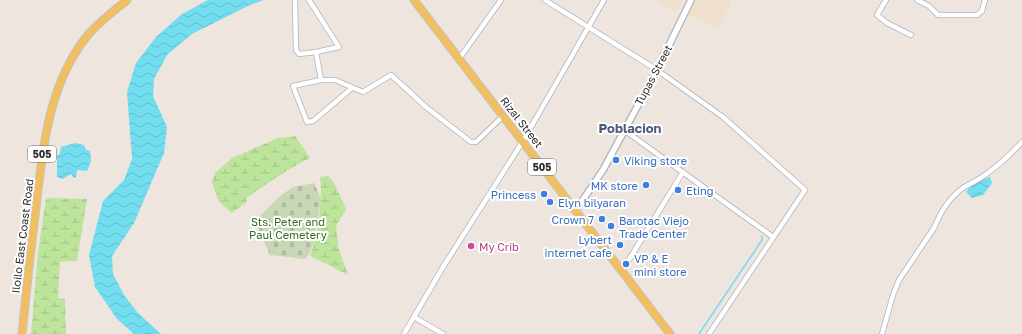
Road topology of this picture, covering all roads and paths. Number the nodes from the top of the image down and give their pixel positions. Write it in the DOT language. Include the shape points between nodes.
graph roads {
  1 [pos="127,0"];
  2 [pos="294,0"];
  3 [pos="309,0"];
  4 [pos="414,0"];
  5 [pos="501,0"];
  6 [pos="545,0"];
  7 [pos="604,0"];
  8 [pos="691,0"];
  9 [pos="886,0"];
  10 [pos="917,0"];
  11 [pos="985,0"];
  12 [pos="587,28"];
  13 [pos="912,35"];
  14 [pos="316,52"];
  15 [pos="459,59"];
  16 [pos="657,70"];
  17 [pos="321,80"];
  18 [pos="352,88"];
  19 [pos="503,116"];
  20 [pos="624,130"];
  21 [pos="523,141"];
  22 [pos="1022,142"];
  23 [pos="683,172"];
  24 [pos="576,210"];
  25 [pos="773,236"];
  26 [pos="622,271"];
  27 [pos="414,317"];
  28 [pos="22,334"];
  29 [pos="404,334"];
  30 [pos="443,334"];
  31 [pos="670,334"];
  32 [pos="709,334"];
  33 [pos="882,334"];
  1 -- 28 [label="main road, Iloilo East Coast Road / 505" via="88,35 61,83 50,114 42,157"];
  2 -- 14 [label="street" via="296,50 299,54"];
  3 -- 14 [label="street" via="339,47"];
  4 -- 15 [label="main road, Rizal Street / 505"];
  5 -- 15 [label="street"];
  6 -- 12 [label="street"];
  7 -- 12 [label="street"];
  8 -- 16 [label="street, Tupas Street"];
  9 -- 13 [label="street" via="877,15"];
  10 -- 11 [label="street" via="929,6 938,15 977,15 982,11"];
  12 -- 16 [label="street"];
  12 -- 21 [label="street"];
  14 -- 17 [label="street"];
  15 -- 19 [label="main road, Rizal Street / 505"];
  16 -- 20 [label="street, Tupas Street"];
  16 -- 25 [label="street" via="723,117 805,190"];
  17 -- 18 [label="street" via="335,80"];
  17 -- 18 [label="street" via="292,86 307,122 313,121"];
  18 -- 19 [label="street" via="363,92 391,75 426,107 471,142 476,142"];
  19 -- 21 [label="main road, Rizal Street / 505"];
  20 -- 23 [label="street"];
  20 -- 24 [label="street, Tupas Street" via="603,170"];
  21 -- 24 [label="main road, Rizal Street / 505"];
  21 -- 27 [label="street"];
  22 -- 33 [label="street" via="1007,158 962,188 946,206 899,280"];
  23 -- 25 [label="street"];
  23 -- 26 [label="street"];
  24 -- 26 [label="main road, Rizal Street / 505"];
  25 -- 32 [label="street"];
  26 -- 31 [label="main road, Rizal Street / 505"];
  27 -- 29 [label="street"];
  27 -- 30 [label="street"];
}
